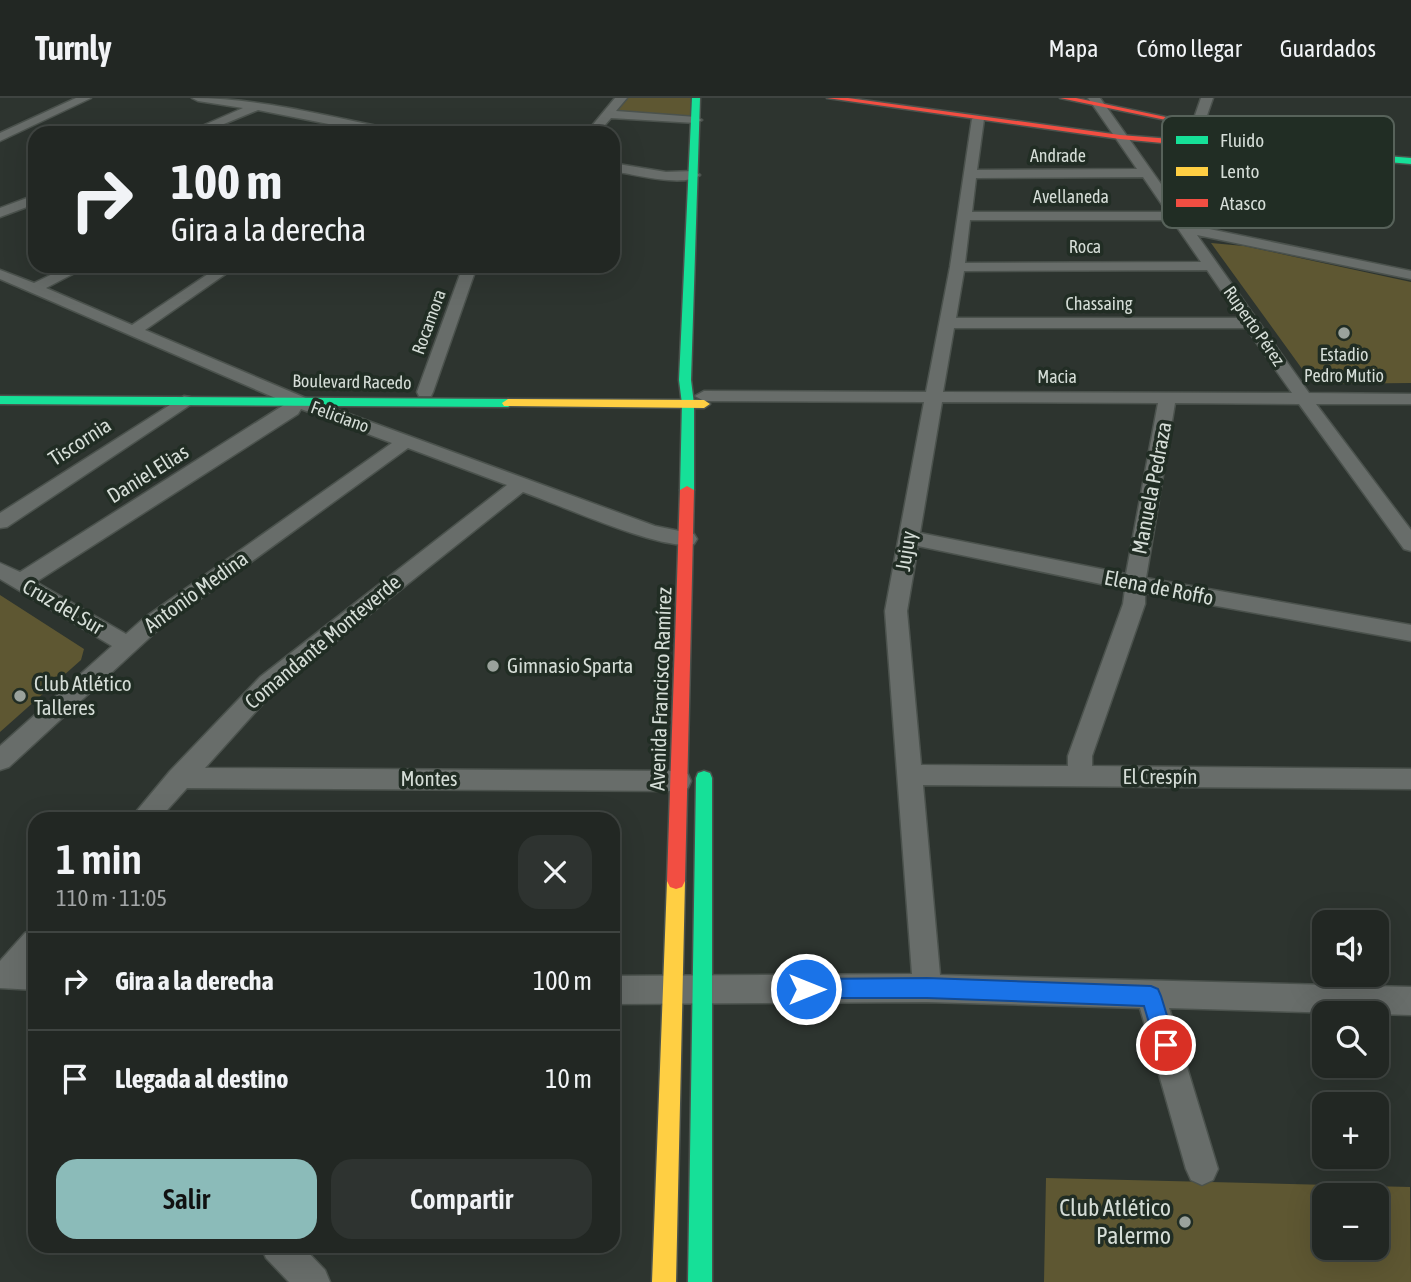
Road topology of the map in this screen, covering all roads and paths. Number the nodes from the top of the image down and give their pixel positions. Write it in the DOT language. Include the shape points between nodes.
graph roads {
  1 [pos="85,98"];
  2 [pos="198,98"];
  3 [pos="276,98"];
  4 [pos="621,98"];
  5 [pos="696,98"];
  6 [pos="708,98"];
  7 [pos="831,98"];
  8 [pos="1064,98"];
  9 [pos="1207,98"];
  10 [pos="1096,102"];
  11 [pos="257,106"];
  12 [pos="608,114"];
  13 [pos="1162,116"];
  14 [pos="1205,116"];
  15 [pos="978,119"];
  16 [pos="696,120"];
  17 [pos="209,126"];
  18 [pos="357,126"];
  19 [pos="598,126"];
  20 [pos="0,137"];
  21 [pos="1120,137"];
  22 [pos="1162,140"];
  23 [pos="620,168"];
  24 [pos="1145,173"];
  25 [pos="970,174"];
  26 [pos="694,176"];
  27 [pos="1162,196"];
  28 [pos="28,202"];
  29 [pos="0,213"];
  30 [pos="964,216"];
  31 [pos="1162,216"];
  32 [pos="1187,229"];
  33 [pos="1213,266"];
  34 [pos="957,267"];
  35 [pos="66,273"];
  36 [pos="220,273"];
  37 [pos="468,273"];
  38 [pos="0,274"];
  39 [pos="1411,275"];
  40 [pos="35,288"];
  41 [pos="705,299"];
  42 [pos="945,323"];
  43 [pos="1252,323"];
  44 [pos="134,330"];
  45 [pos="0,390"];
  46 [pos="276,391"];
  47 [pos="425,392"];
  48 [pos="697,396"];
  49 [pos="932,398"];
  50 [pos="1166,399"];
  51 [pos="1304,399"];
  52 [pos="1411,399"];
  53 [pos="0,400"];
  54 [pos="184,401"];
  55 [pos="297,401"];
  56 [pos="406,441"];
  57 [pos="704,457"];
  58 [pos="521,484"];
  59 [pos="0,522"];
  60 [pos="908,537"];
  61 [pos="687,538"];
  62 [pos="1410,542"];
  63 [pos="0,570"];
  64 [pos="20,582"];
  65 [pos="1137,584"];
  66 [pos="1411,633"];
  67 [pos="126,644"];
  68 [pos="0,760"];
  69 [pos="704,768"];
  70 [pos="909,775"];
  71 [pos="1080,777"];
  72 [pos="179,778"];
  73 [pos="1411,779"];
  74 [pos="679,781"];
  75 [pos="149,812"];
  76 [pos="28,949"];
  77 [pos="3,975"];
  78 [pos="28,976"];
  79 [pos="927,988"];
  80 [pos="703,989"];
  81 [pos="620,990"];
  82 [pos="674,991"];
  83 [pos="1151,996"];
  84 [pos="1411,1001"];
  85 [pos="1202,1169"];
  86 [pos="285,1253"];
  87 [pos="313,1282"];
  88 [pos="663,1282"];
  89 [pos="699,1282"];
  1 -- 20 [label="street"];
  2 -- 11 [label="street"];
  3 -- 11 [label="street"];
  4 -- 12 [label="street"];
  5 -- 16 [label="main road, Avenida Francisco Ramírez"];
  6 -- 41 [label="main road"];
  7 -- 15 [label="main road"];
  8 -- 10 [label="main road"];
  9 -- 14 [label="street"];
  10 -- 13 [label="main road"];
  10 -- 21 [label="street, Ruperto Pérez"];
  11 -- 17 [label="street"];
  11 -- 18 [label="street"];
  12 -- 16 [label="street"];
  12 -- 19 [label="street"];
  15 -- 21 [label="main road"];
  15 -- 25 [label="street, Jujuy"];
  16 -- 26 [label="main road, Avenida Francisco Ramírez"];
  21 -- 22 [label="main road"];
  21 -- 24 [label="street, Ruperto Pérez"];
  23 -- 26 [label="street"];
  24 -- 25 [label="street, Andrade"];
  24 -- 27 [label="street, Ruperto Pérez"];
  25 -- 30 [label="street, Jujuy"];
  26 -- 48 [label="main road, Avenida Francisco Ramírez"];
  28 -- 29 [label="street"];
  30 -- 31 [label="street, Avellaneda"];
  30 -- 34 [label="street, Jujuy"];
  32 -- 33 [label="street, Ruperto Pérez"];
  32 -- 39 [label="street"];
  33 -- 34 [label="street, Roca"];
  33 -- 43 [label="street, Ruperto Pérez"];
  34 -- 42 [label="street, Jujuy"];
  35 -- 40 [label="street"];
  36 -- 44 [label="street"];
  37 -- 47 [label="street, Rocamora"];
  38 -- 40 [label="street, Feliciano"];
  40 -- 44 [label="street, Feliciano"];
  42 -- 43 [label="street, Chassaing"];
  42 -- 49 [label="street, Jujuy"];
  43 -- 51 [label="street, Ruperto Pérez"];
  44 -- 46 [label="street, Feliciano"];
  45 -- 46 [label="main road, Boulevard Racedo"];
  46 -- 47 [label="main road, Boulevard Racedo"];
  46 -- 55 [label="street, Feliciano"];
  47 -- 48 [label="main road, Boulevard Racedo"];
  48 -- 49 [label="street, Macia"];
  48 -- 55 [label="main road, Boulevard Racedo"];
  48 -- 57 [label="main road, Avenida Francisco Ramírez"];
  48 -- 61 [label="main road, Avenida Francisco Ramírez"];
  49 -- 50 [label="street, Macia"];
  49 -- 60 [label="street, Jujuy"];
  50 -- 51 [label="street, Macia"];
  50 -- 65 [label="street, Manuela Pedraza"];
  51 -- 52 [label="street, Macia"];
  51 -- 62 [label="street, Ruperto Pérez"];
  53 -- 54 [label="main road, Boulevard Racedo"];
  54 -- 55 [label="main road, Boulevard Racedo"];
  54 -- 59 [label="street, Tiscornia"];
  55 -- 56 [label="street, Feliciano"];
  55 -- 64 [label="street, Daniel Elias" via="292,410"];
  56 -- 58 [label="street, Feliciano"];
  56 -- 67 [label="street, Antonio Medina"];
  58 -- 61 [label="street, Feliciano" via="651,531"];
  58 -- 72 [label="street, Comandante Monteverde" via="277,675"];
  60 -- 65 [label="street, Elena de Roffo"];
  60 -- 70 [label="street, Jujuy" via="896,622"];
  61 -- 74 [label="main road, Avenida Francisco Ramírez"];
  63 -- 64 [label="street, Cruz del Sur"];
  64 -- 67 [label="street, Cruz del Sur"];
  65 -- 66 [label="street, Elena de Roffo"];
  65 -- 71 [label="street, Manuela Pedraza" via="1135,604 1080,756"];
  67 -- 68 [label="street, Antonio Medina"];
  69 -- 80 [label="main road"];
  70 -- 71 [label="street, El Crespín"];
  70 -- 79 [label="street, Jujuy"];
  71 -- 73 [label="street, El Crespín"];
  72 -- 74 [label="street, Montes"];
  72 -- 75 [label="street, Comandante Monteverde"];
  74 -- 82 [label="main road, Avenida Francisco Ramírez"];
  76 -- 77 [label="street"];
  77 -- 78 [label="street"];
  79 -- 80 [label="street"];
  79 -- 83 [label="street"];
  80 -- 82 [label="street"];
  80 -- 89 [label="main road"];
  81 -- 82 [label="street"];
  82 -- 88 [label="main road, Avenida Francisco Ramírez"];
  83 -- 84 [label="street"];
  83 -- 85 [label="street"];
  86 -- 87 [label="street"];
}
